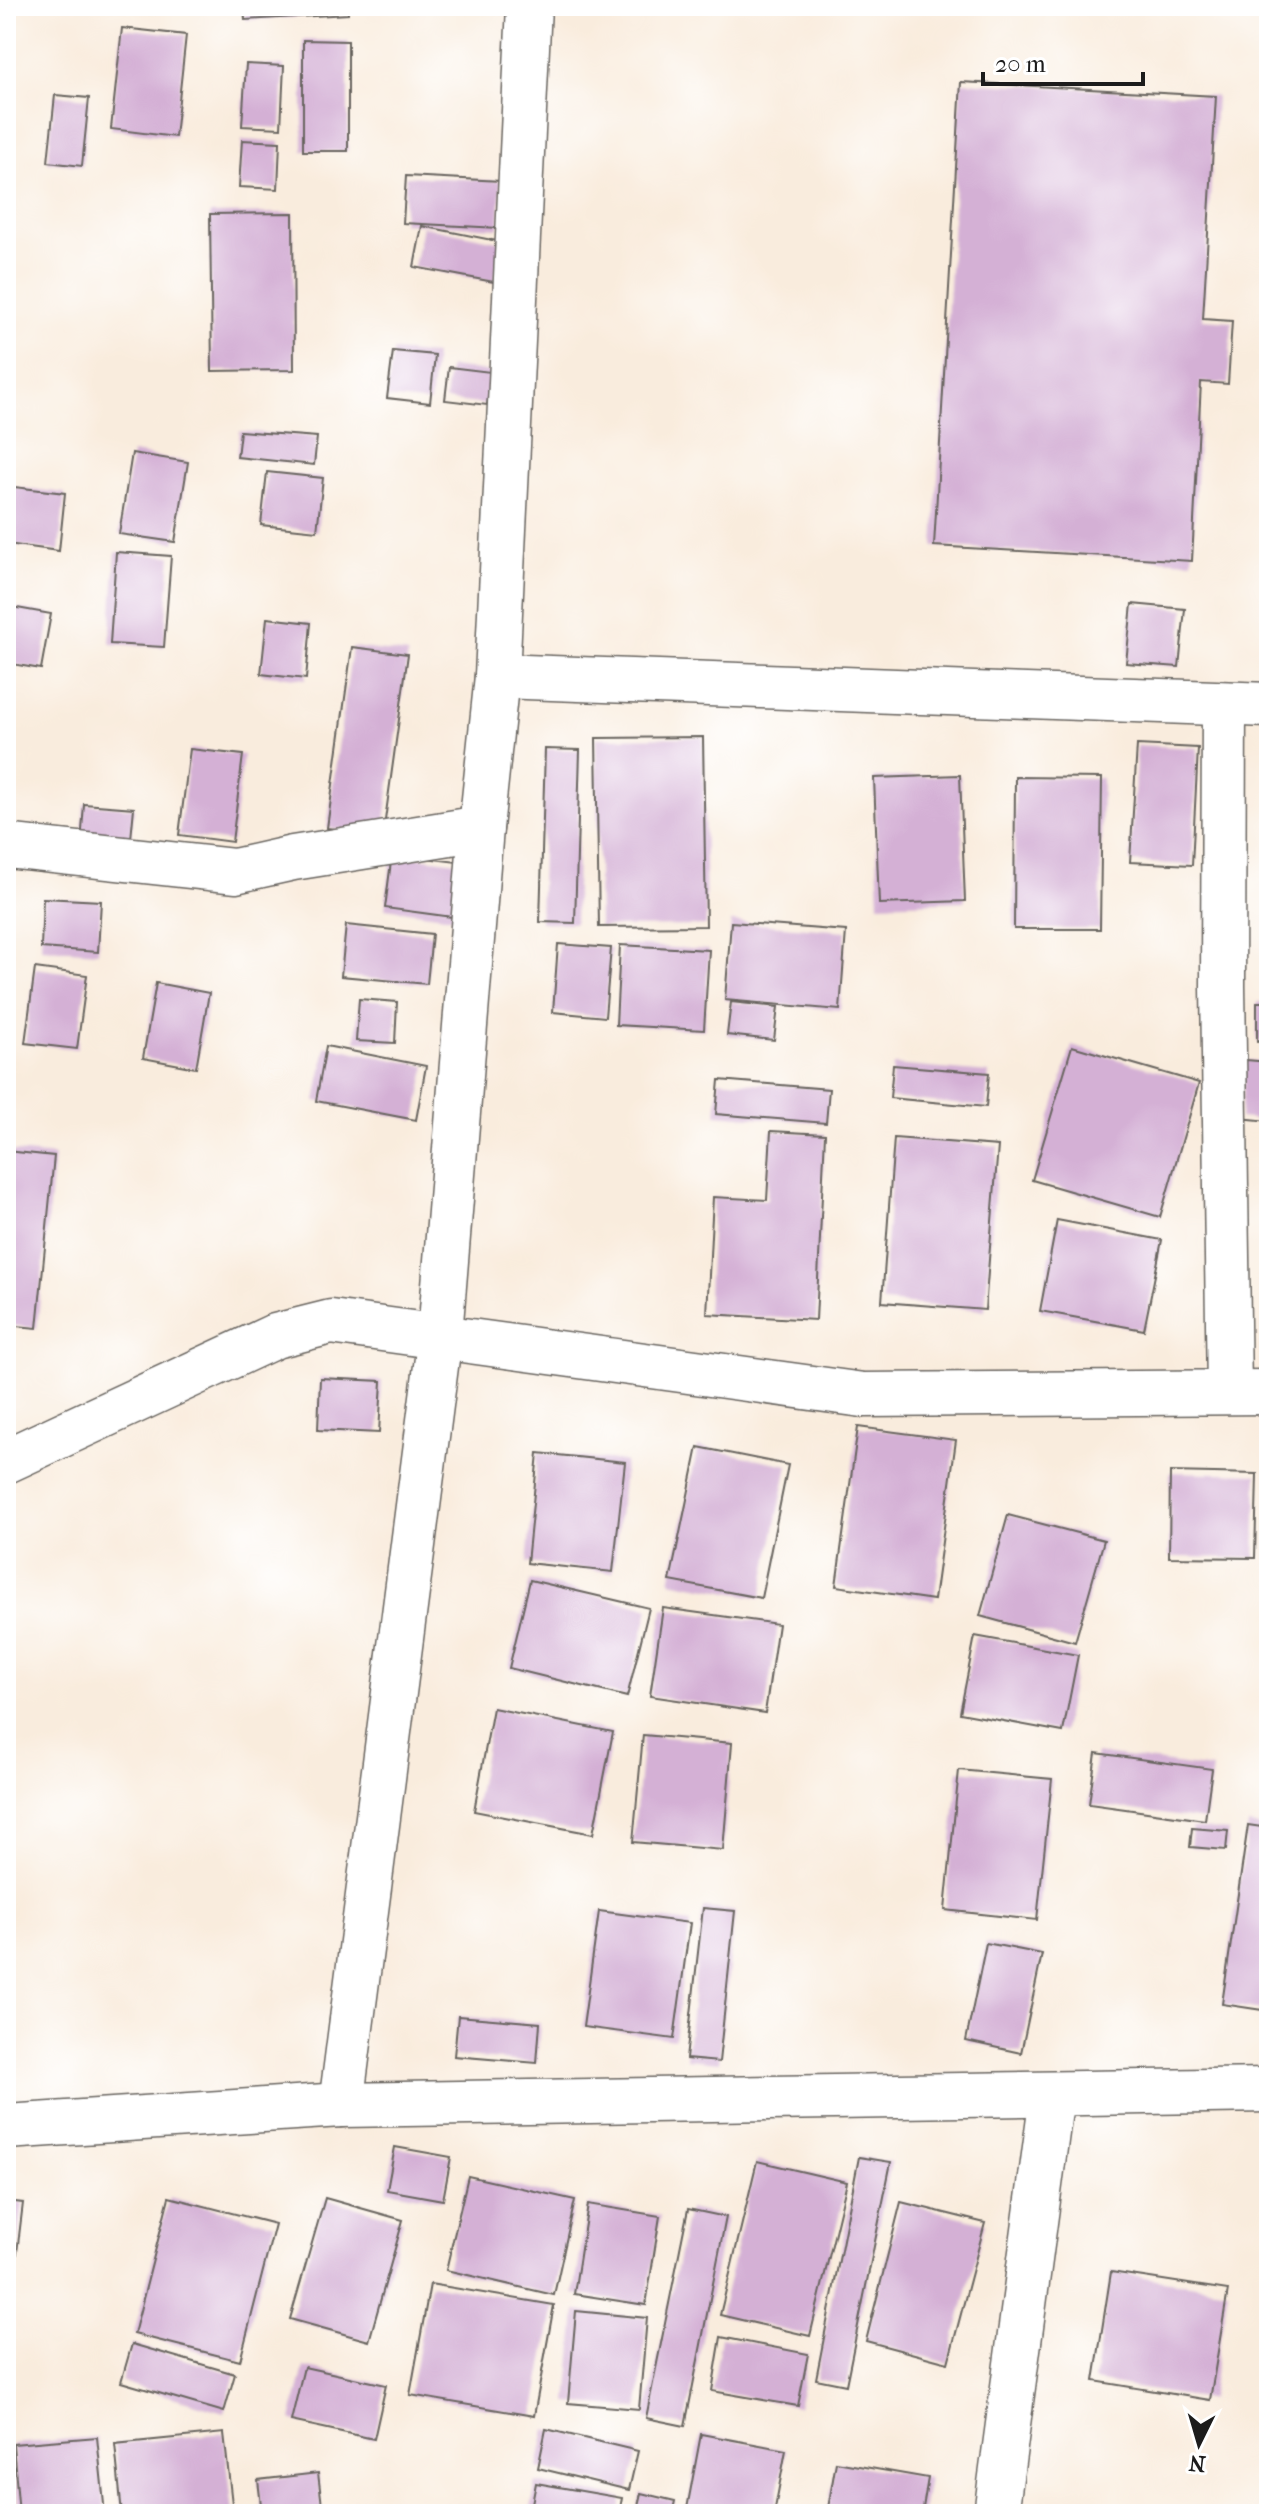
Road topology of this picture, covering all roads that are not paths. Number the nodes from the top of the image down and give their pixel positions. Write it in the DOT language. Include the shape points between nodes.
graph roads {
  1 [pos="529,6"];
  2 [pos="497,676"];
  3 [pos="1224,704"];
  4 [pos="1269,705"];
  5 [pos="481,828"];
  6 [pos="6,846"];
  7 [pos="440,1335"];
  8 [pos="1249,1391"];
  9 [pos="6,1461"];
  10 [pos="1269,2090"];
  11 [pos="1052,2095"];
  12 [pos="341,2105"];
  13 [pos="6,2127"];
  14 [pos="996,2514"];
  1 -- 2 [label="street"];
  2 -- 3 [label="street"];
  2 -- 5 [label="street"];
  3 -- 4 [label="street"];
  3 -- 8 [label="street" via="1223,986"];
  5 -- 6 [label="street" via="235,871"];
  5 -- 7 [label="street"];
  7 -- 8 [label="street" via="863,1395"];
  7 -- 9 [label="street" via="331,1322 275,1336"];
  7 -- 12 [label="street"];
  10 -- 11 [label="street"];
  11 -- 12 [label="street"];
  11 -- 14 [label="street"];
  12 -- 13 [label="street"];
}
